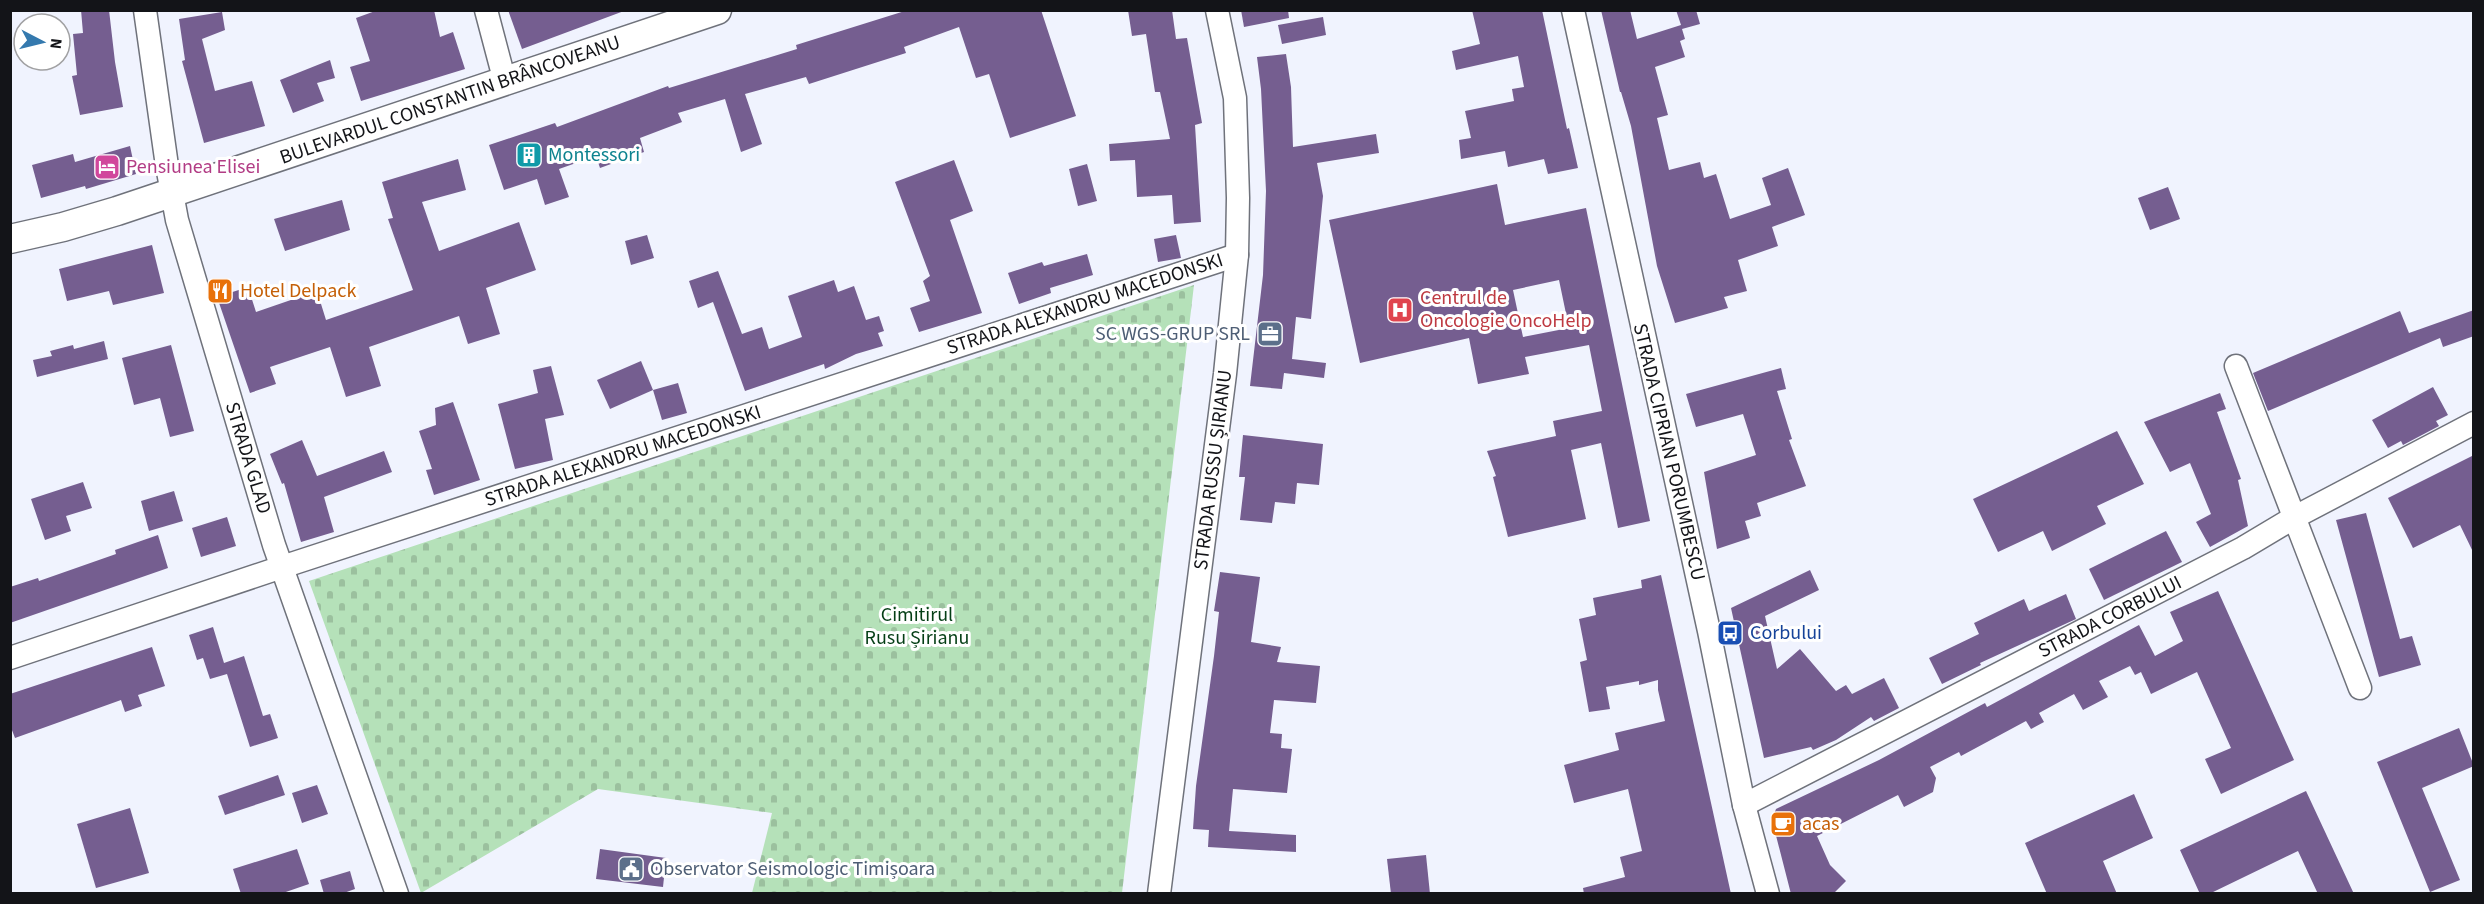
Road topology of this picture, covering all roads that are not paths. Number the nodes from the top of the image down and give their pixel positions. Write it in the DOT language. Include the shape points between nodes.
graph roads {
  1 [pos="145,10"];
  2 [pos="486,10"];
  3 [pos="717,10"];
  4 [pos="1217,10"];
  5 [pos="1573,10"];
  6 [pos="505,82"];
  7 [pos="172,194"];
  8 [pos="10,239"];
  9 [pos="1236,255"];
  10 [pos="2236,366"];
  11 [pos="2474,423"];
  12 [pos="2295,517"];
  13 [pos="282,567"];
  14 [pos="10,658"];
  15 [pos="2360,688"];
  16 [pos="1744,805"];
  17 [pos="397,894"];
  18 [pos="1159,894"];
  19 [pos="1768,894"];
  1 -- 7 [label="street, STRADA GLAD"];
  2 -- 6 [label="street"];
  3 -- 6 [label="main road, BULEVARDUL CONSTANTIN BRÂNCOVEANU"];
  4 -- 9 [label="street, STRADA RUSSU ȘIRIANU" via="1235,98"];
  5 -- 16 [label="street, STRADA CIPRIAN PORUMBESCU"];
  6 -- 7 [label="main road, BULEVARDUL CONSTANTIN BRÂNCOVEANU"];
  7 -- 8 [label="main road, BULEVARDUL CONSTANTIN BRÂNCOVEANU"];
  7 -- 13 [label="street, STRADA GLAD"];
  9 -- 13 [label="street, STRADA ALEXANDRU MACEDONSKI"];
  9 -- 18 [label="street, STRADA RUSSU ȘIRIANU" via="1225,374"];
  10 -- 12 [label="street"];
  11 -- 12 [label="street, STRADA CORBULUI"];
  12 -- 15 [label="street"];
  12 -- 16 [label="street, STRADA CORBULUI" via="2243,548"];
  13 -- 14 [label="street, STRADA ALEXANDRU MACEDONSKI"];
  13 -- 17 [label="street, STRADA GLAD"];
  16 -- 19 [label="street, STRADA CIPRIAN PORUMBESCU"];
}
